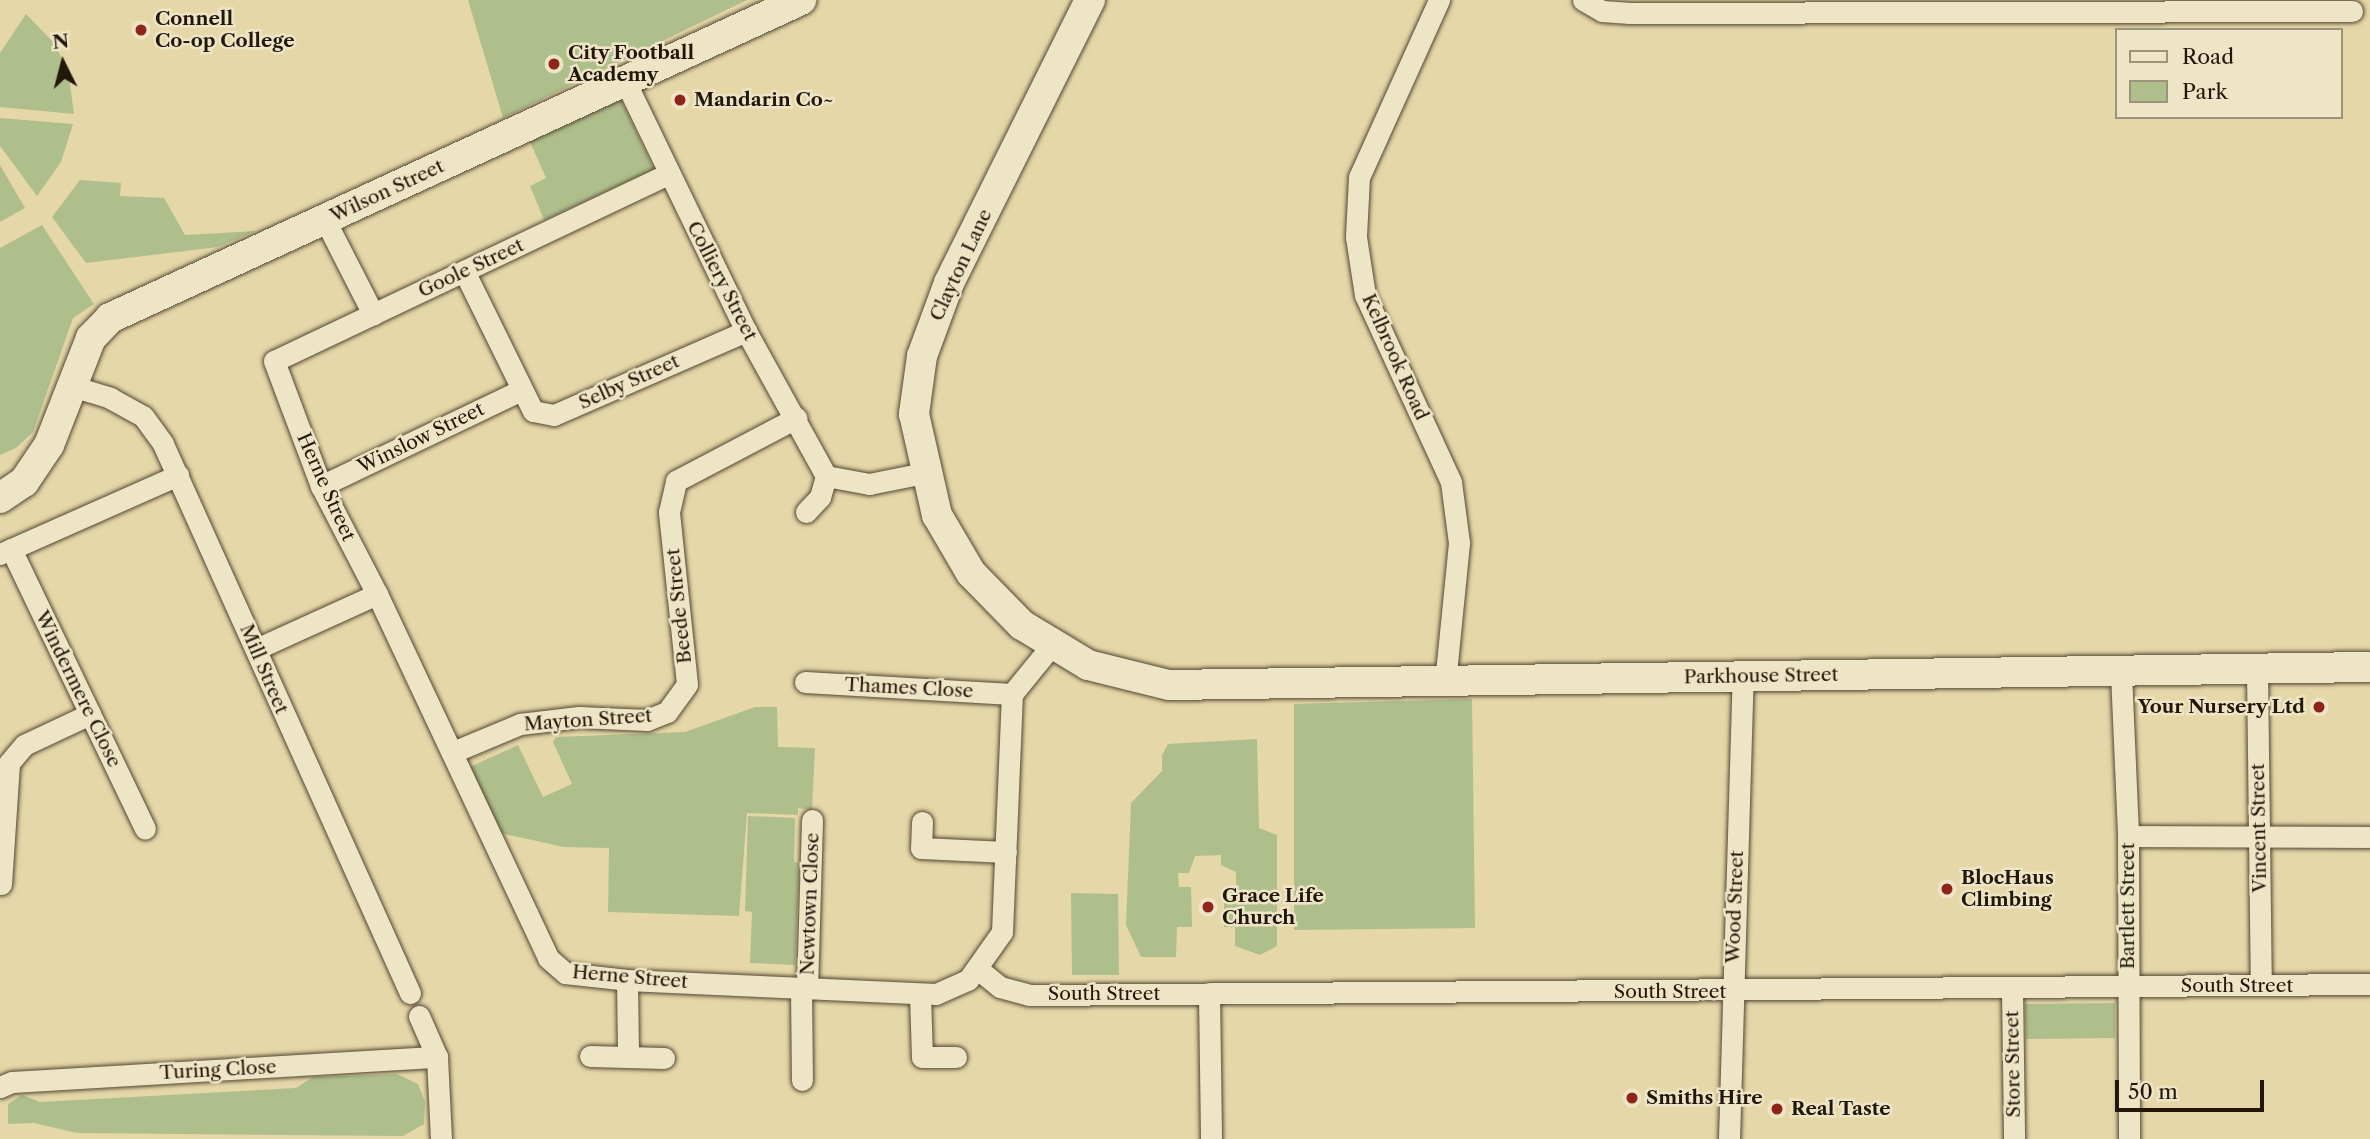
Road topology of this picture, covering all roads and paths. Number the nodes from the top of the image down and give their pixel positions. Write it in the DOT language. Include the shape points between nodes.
graph roads {
  1 [pos="801,0"];
  2 [pos="1090,0"];
  3 [pos="1439,0"];
  4 [pos="1583,0"];
  5 [pos="2352,11"];
  6 [pos="626,83"];
  7 [pos="668,174"];
  8 [pos="325,220"];
  9 [pos="464,271"];
  10 [pos="373,314"];
  11 [pos="746,331"];
  12 [pos="274,361"];
  13 [pos="75,387"];
  14 [pos="521,390"];
  15 [pos="796,418"];
  16 [pos="924,472"];
  17 [pos="178,475"];
  18 [pos="826,475"];
  19 [pos="321,486"];
  20 [pos="6,487"];
  21 [pos="806,512"];
  22 [pos="5,552"];
  23 [pos="377,594"];
  24 [pos="1052,645"];
  25 [pos="256,649"];
  26 [pos="2370,667"];
  27 [pos="2257,670"];
  28 [pos="2121,673"];
  29 [pos="1743,676"];
  30 [pos="805,682"];
  31 [pos="1152,682"];
  32 [pos="1445,684"];
  33 [pos="1012,694"];
  34 [pos="679,698"];
  35 [pos="90,714"];
  36 [pos="453,752"];
  37 [pos="812,820"];
  38 [pos="922,822"];
  39 [pos="145,829"];
  40 [pos="2128,836"];
  41 [pos="2259,836"];
  42 [pos="2370,836"];
  43 [pos="1006,852"];
  44 [pos="1,884"];
  45 [pos="979,970"];
  46 [pos="628,980"];
  47 [pos="2370,984"];
  48 [pos="2261,985"];
  49 [pos="2129,986"];
  50 [pos="804,988"];
  51 [pos="2012,989"];
  52 [pos="1732,991"];
  53 [pos="410,993"];
  54 [pos="1209,993"];
  55 [pos="920,994"];
  56 [pos="419,1016"];
  57 [pos="590,1056"];
  58 [pos="628,1056"];
  59 [pos="437,1057"];
  60 [pos="956,1057"];
  61 [pos="664,1058"];
  62 [pos="803,1080"];
  63 [pos="0,1087"];
  64 [pos="441,1139"];
  65 [pos="1211,1139"];
  66 [pos="1729,1139"];
  67 [pos="2014,1139"];
  68 [pos="2129,1139"];
  1 -- 6 [label="street, Wilson Street"];
  2 -- 16 [label="street, Clayton Lane" via="948,283 922,356 914,414"];
  3 -- 32 [label="street, Kelbrook Road" via="1359,177 1356,237 1365,295 1451,482 1459,543"];
  4 -- 5 [label="street" via="1602,11 1639,13"];
  6 -- 7 [label="street, Colliery Street"];
  6 -- 8 [label="street, Wilson Street"];
  7 -- 9 [label="street, Goole Street"];
  7 -- 11 [label="street, Colliery Street"];
  8 -- 10 [label="street"];
  8 -- 13 [label="street, Wilson Street" via="110,318 91,338"];
  9 -- 10 [label="street, Goole Street"];
  9 -- 14 [label="street, Selby Street"];
  10 -- 12 [label="street, Goole Street"];
  11 -- 14 [label="street, Selby Street" via="554,415 533,411"];
  11 -- 15 [label="street, Colliery Street"];
  12 -- 19 [label="street, Herne Street"];
  13 -- 17 [label="street, Mill Street" via="110,398 143,416"];
  13 -- 20 [label="street, Wilson Street" via="44,452"];
  14 -- 19 [label="street, Winslow Street"];
  15 -- 18 [label="street, Colliery Street"];
  15 -- 34 [label="street, Beede Street" via="684,474 670,495 687,684"];
  16 -- 18 [label="street" via="869,484"];
  16 -- 24 [label="street, Clayton Lane" via="937,515 971,573 1022,625"];
  17 -- 22 [label="street"];
  17 -- 25 [label="street, Mill Street"];
  18 -- 21 [label="street" via="820,497"];
  19 -- 23 [label="street, Herne Street"];
  22 -- 35 [label="street, Windermere Close"];
  23 -- 25 [label="street"];
  23 -- 36 [label="street, Herne Street"];
  24 -- 31 [label="street, Clayton Lane" via="1088,665"];
  24 -- 33 [label="street"];
  25 -- 53 [label="street, Mill Street"];
  26 -- 27 [label="street, Parkhouse Street"];
  27 -- 28 [label="street, Parkhouse Street"];
  27 -- 41 [label="street, Vincent Street"];
  28 -- 29 [label="street, Parkhouse Street"];
  28 -- 40 [label="street, Bartlett Street"];
  29 -- 32 [label="street, Parkhouse Street"];
  29 -- 52 [label="street, Wood Street"];
  30 -- 33 [label="street, Thames Close"];
  31 -- 32 [label="street, Parkhouse Street"];
  33 -- 43 [label="street, Herne Street"];
  34 -- 36 [label="street, Mayton Street" via="667,712 647,719 535,722"];
  35 -- 39 [label="street, Windermere Close"];
  35 -- 44 [label="street" via="24,745 9,763"];
  36 -- 46 [label="street, Herne Street" via="548,958 565,973"];
  37 -- 50 [label="street, Newtown Close"];
  38 -- 43 [label="street" via="922,848"];
  40 -- 41 [label="street"];
  40 -- 49 [label="street, Bartlett Street"];
  41 -- 42 [label="street"];
  41 -- 48 [label="street, Vincent Street"];
  43 -- 45 [label="street, Herne Street" via="1002,932"];
  45 -- 54 [label="street, South Street" via="1011,993"];
  45 -- 55 [label="street, Herne Street" via="953,989"];
  46 -- 50 [label="street, Herne Street"];
  46 -- 58 [label="street"];
  47 -- 48 [label="street, South Street"];
  48 -- 49 [label="street, South Street"];
  49 -- 51 [label="street, South Street"];
  49 -- 68 [label="street, Bartlett Street"];
  50 -- 55 [label="street, Herne Street"];
  50 -- 62 [label="street, Newtown Close"];
  51 -- 52 [label="street, South Street"];
  51 -- 67 [label="street, Store Street"];
  52 -- 54 [label="street, South Street"];
  52 -- 66 [label="street, Wood Street"];
  54 -- 65 [label="street"];
  55 -- 60 [label="street" via="922,1057"];
  56 -- 59 [label="street"];
  57 -- 58 [label="street"];
  58 -- 61 [label="street"];
  59 -- 63 [label="street, Turing Close" via="12,1082"];
  59 -- 64 [label="street"];
}
